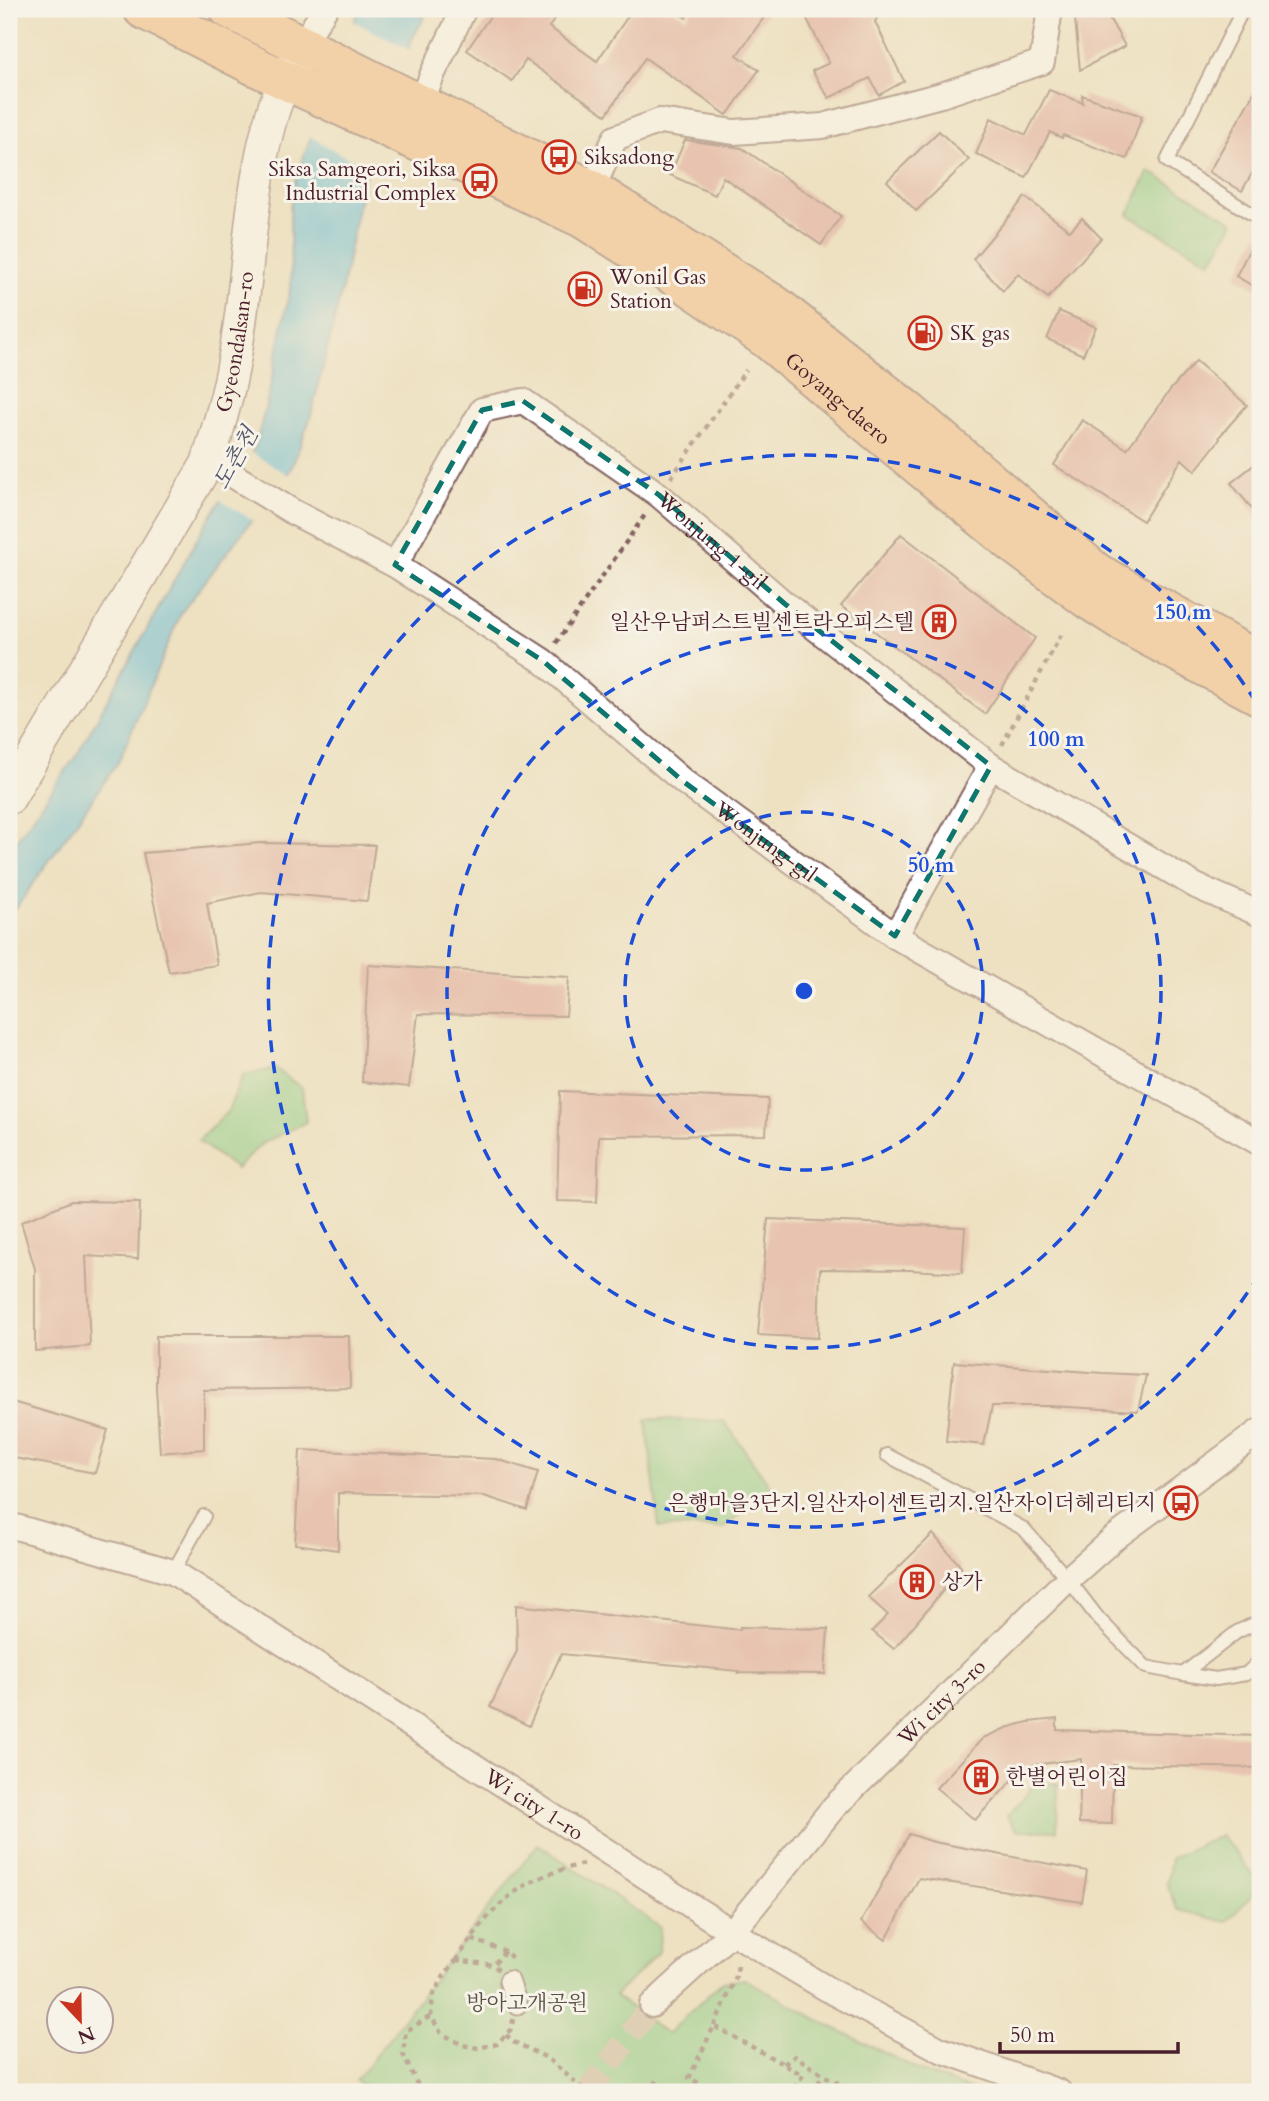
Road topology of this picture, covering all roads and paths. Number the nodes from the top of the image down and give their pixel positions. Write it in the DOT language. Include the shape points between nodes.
graph roads {
  1 [pos="143,9"];
  2 [pos="229,9"];
  3 [pos="324,9"];
  4 [pos="464,9"];
  5 [pos="1050,9"];
  6 [pos="1243,9"];
  7 [pos="315,51"];
  8 [pos="300,86"];
  9 [pos="407,117"];
  10 [pos="592,190"];
  11 [pos="1260,219"];
  12 [pos="746,370"];
  13 [pos="216,468"];
  14 [pos="670,479"];
  15 [pos="649,509"];
  16 [pos="395,565"];
  17 [pos="1062,633"];
  18 [pos="554,646"];
  19 [pos="1260,662"];
  20 [pos="1260,696"];
  21 [pos="996,755"];
  22 [pos="9,798"];
  23 [pos="1260,914"];
  24 [pos="895,936"];
  25 [pos="1260,1143"];
  26 [pos="1260,1431"];
  27 [pos="887,1455"];
  28 [pos="204,1516"];
  29 [pos="9,1525"];
  30 [pos="173,1572"];
  31 [pos="1068,1578"];
  32 [pos="1260,1621"];
  33 [pos="1260,1661"];
  34 [pos="1183,1674"];
  35 [pos="587,1863"];
  36 [pos="732,1932"];
  37 [pos="471,1939"];
  38 [pos="505,1951"];
  39 [pos="456,1960"];
  40 [pos="739,1960"];
  41 [pos="652,2005"];
  42 [pos="431,2016"];
  43 [pos="714,2026"];
  44 [pos="506,2035"];
  45 [pos="784,2064"];
  46 [pos="823,2075"];
  47 [pos="425,2092"];
  48 [pos="587,2092"];
  49 [pos="649,2092"];
  50 [pos="673,2092"];
  51 [pos="716,2092"];
  52 [pos="793,2092"];
  53 [pos="813,2092"];
  54 [pos="856,2092"];
  55 [pos="1059,2092"];
  1 -- 8 [label="main road"];
  2 -- 7 [label="main road"];
  3 -- 7 [label="street"];
  4 -- 9 [label="street"];
  5 -- 10 [label="street" via="1042,62 942,95 823,126 734,132 660,121 615,138"];
  6 -- 11 [label="lane" via="1167,161"];
  7 -- 8 [label="street, Gyeondalsan-ro"];
  7 -- 9 [label="main road"];
  8 -- 9 [label="main road"];
  8 -- 13 [label="street, Gyeondalsan-ro" via="275,105 267,134"];
  9 -- 10 [label="main road, Goyang-daero"];
  9 -- 20 [label="main road, Goyang-daero" via="685,283 767,339 1020,549 1086,598"];
  10 -- 19 [label="main road, Goyang-daero" via="775,305 908,411 1097,573"];
  12 -- 14 [label="path"];
  13 -- 16 [label="street, Wonjung-gil"];
  13 -- 22 [label="street, Gyeondalsan-ro"];
  15 -- 18 [label="path"];
  16 -- 21 [label="street, Wonjung 1-gil" via="482,410 523,401 659,495 785,604"];
  16 -- 24 [label="street, Wonjung-gil" via="543,661 684,782"];
  17 -- 21 [label="path"];
  21 -- 23 [label="street, Wonjung 1-gil" via="1196,886"];
  21 -- 24 [label="street"];
  24 -- 25 [label="street, Wonjung-gil"];
  26 -- 31 [label="street, Wi city 3-ro"];
  27 -- 31 [label="lane" via="1024,1529"];
  28 -- 30 [label="lane"];
  29 -- 30 [label="street, Wi city 1-ro"];
  30 -- 36 [label="street, Wi city 1-ro"];
  31 -- 34 [label="lane" via="1097,1618 1146,1667"];
  31 -- 36 [label="street, Wi city 3-ro" via="834,1807"];
  32 -- 34 [label="lane" via="1237,1632"];
  33 -- 34 [label="lane" via="1246,1674 1216,1679"];
  35 -- 37 [label="path" via="520,1887 500,1902"];
  36 -- 41 [label="street, Wi city 3-ro"];
  36 -- 55 [label="street, Wi city 1-ro" via="941,2050"];
  37 -- 38 [label="path"];
  37 -- 39 [label="path"];
  39 -- 42 [label="path" via="433,1994"];
  39 -- 44 [label="path" via="494,1965 509,1981 517,2004"];
  40 -- 43 [label="path"];
  42 -- 44 [label="path" via="441,2033 462,2045 497,2044"];
  42 -- 47 [label="path" via="406,2031 403,2054"];
  43 -- 45 [label="path"];
  43 -- 51 [label="path" via="689,2078"];
  44 -- 48 [label="path" via="547,2058"];
  45 -- 46 [label="path" via="795,2056"];
  45 -- 52 [label="path" via="803,2075"];
  46 -- 53 [label="path"];
  46 -- 54 [label="path"];
  49 -- 50 [label="path" via="655,2082"];
}
